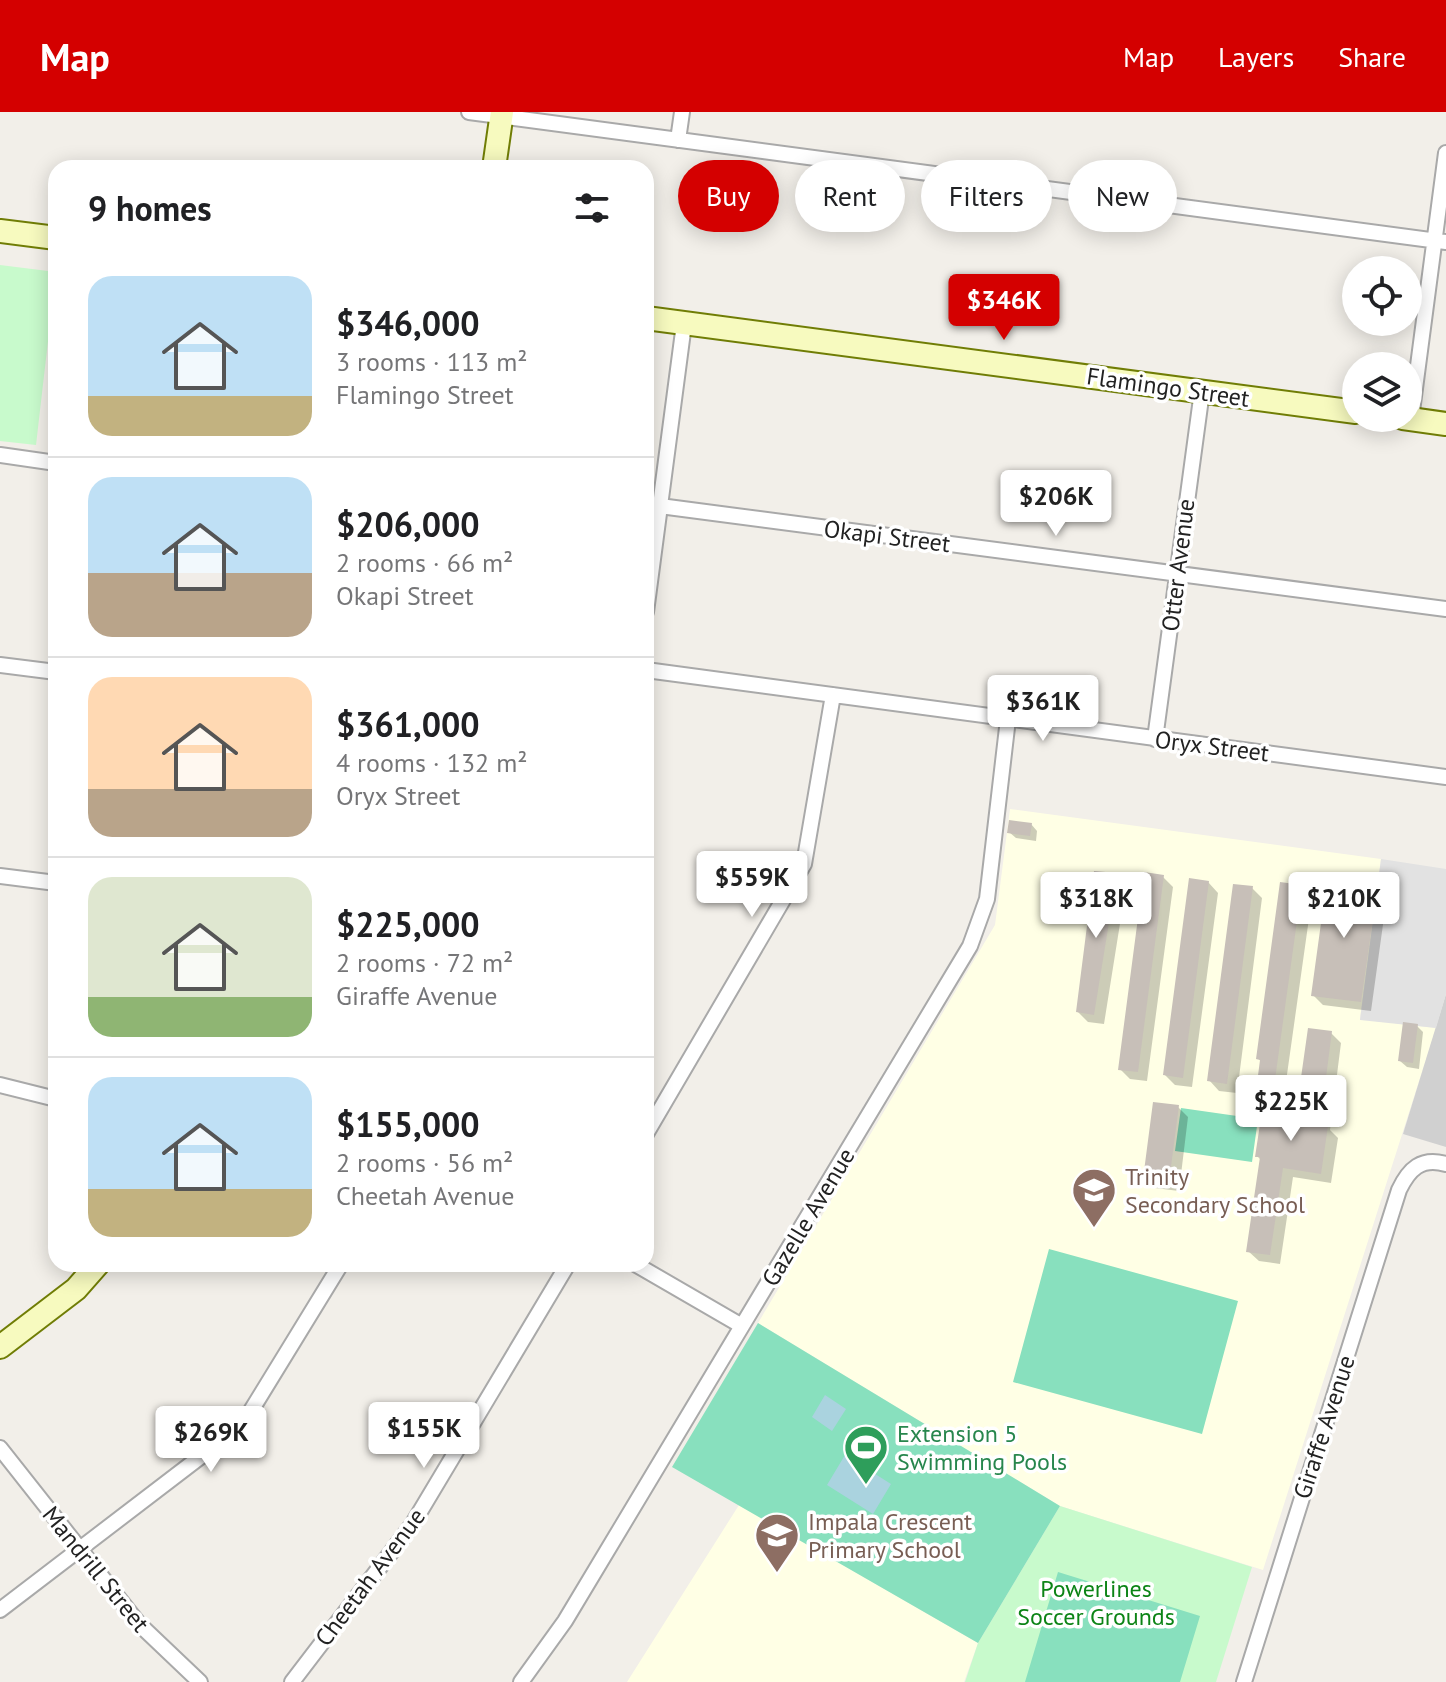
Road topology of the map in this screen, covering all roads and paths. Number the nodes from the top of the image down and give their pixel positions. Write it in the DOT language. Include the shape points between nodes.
graph roads {
  1 [pos="469,112"];
  2 [pos="682,112"];
  3 [pos="501,114"];
  4 [pos="678,140"];
  5 [pos="1446,153"];
  6 [pos="495,160"];
  7 [pos="0,231"];
  8 [pos="48,237"];
  9 [pos="1441,241"];
  10 [pos="654,319"];
  11 [pos="684,324"];
  12 [pos="1420,352"];
  13 [pos="1202,391"];
  14 [pos="1342,410"];
  15 [pos="1422,420"];
  16 [pos="1446,424"];
  17 [pos="0,455"];
  18 [pos="48,462"];
  19 [pos="660,506"];
  20 [pos="654,551"];
  21 [pos="1177,573"];
  22 [pos="1446,609"];
  23 [pos="0,665"];
  24 [pos="48,671"];
  25 [pos="654,671"];
  26 [pos="833,695"];
  27 [pos="1008,719"];
  28 [pos="1155,739"];
  29 [pos="1446,777"];
  30 [pos="0,876"];
  31 [pos="48,882"];
  32 [pos="0,1085"];
  33 [pos="48,1097"];
  34 [pos="654,1120"];
  35 [pos="1446,1164"];
  36 [pos="91,1272"];
  37 [pos="336,1272"];
  38 [pos="563,1272"];
  39 [pos="649,1272"];
  40 [pos="742,1326"];
  41 [pos="0,1347"];
  42 [pos="0,1448"];
  43 [pos="79,1549"];
  44 [pos="0,1610"];
  45 [pos="200,1682"];
  46 [pos="292,1682"];
  47 [pos="521,1682"];
  48 [pos="1244,1682"];
  1 -- 3 [label="street"];
  2 -- 4 [label="street"];
  3 -- 4 [label="street"];
  3 -- 6 [label="street"];
  4 -- 9 [label="street"];
  5 -- 9 [label="street"];
  7 -- 8 [label="street"];
  9 -- 12 [label="street"];
  10 -- 11 [label="street, Flamingo Street"];
  11 -- 13 [label="street, Flamingo Street"];
  11 -- 19 [label="street"];
  13 -- 14 [label="street, Flamingo Street"];
  13 -- 21 [label="street, Otter Avenue"];
  15 -- 16 [label="street"];
  17 -- 18 [label="street"];
  19 -- 20 [label="street"];
  19 -- 21 [label="street, Okapi Street"];
  21 -- 22 [label="street, Okapi Street"];
  21 -- 28 [label="street, Otter Avenue"];
  23 -- 24 [label="street"];
  25 -- 26 [label="street, Oryx Street"];
  26 -- 27 [label="street, Oryx Street"];
  26 -- 34 [label="street" via="804,864"];
  27 -- 28 [label="street, Oryx Street"];
  27 -- 40 [label="street, Gazelle Avenue" via="987,899 970,946"];
  28 -- 29 [label="street, Oryx Street"];
  30 -- 31 [label="street"];
  32 -- 33 [label="street"];
  35 -- 48 [label="street, Giraffe Avenue" via="1428,1161 1408,1173 1394,1204"];
  36 -- 41 [label="street"];
  37 -- 43 [label="street" via="246,1419"];
  38 -- 46 [label="street, Cheetah Avenue" via="412,1525"];
  39 -- 40 [label="street"];
  40 -- 47 [label="street, Gazelle Avenue" via="565,1621"];
  42 -- 43 [label="street, Mandrill Street"];
  43 -- 44 [label="street"];
  43 -- 45 [label="street, Mandrill Street" via="158,1645"];
}
